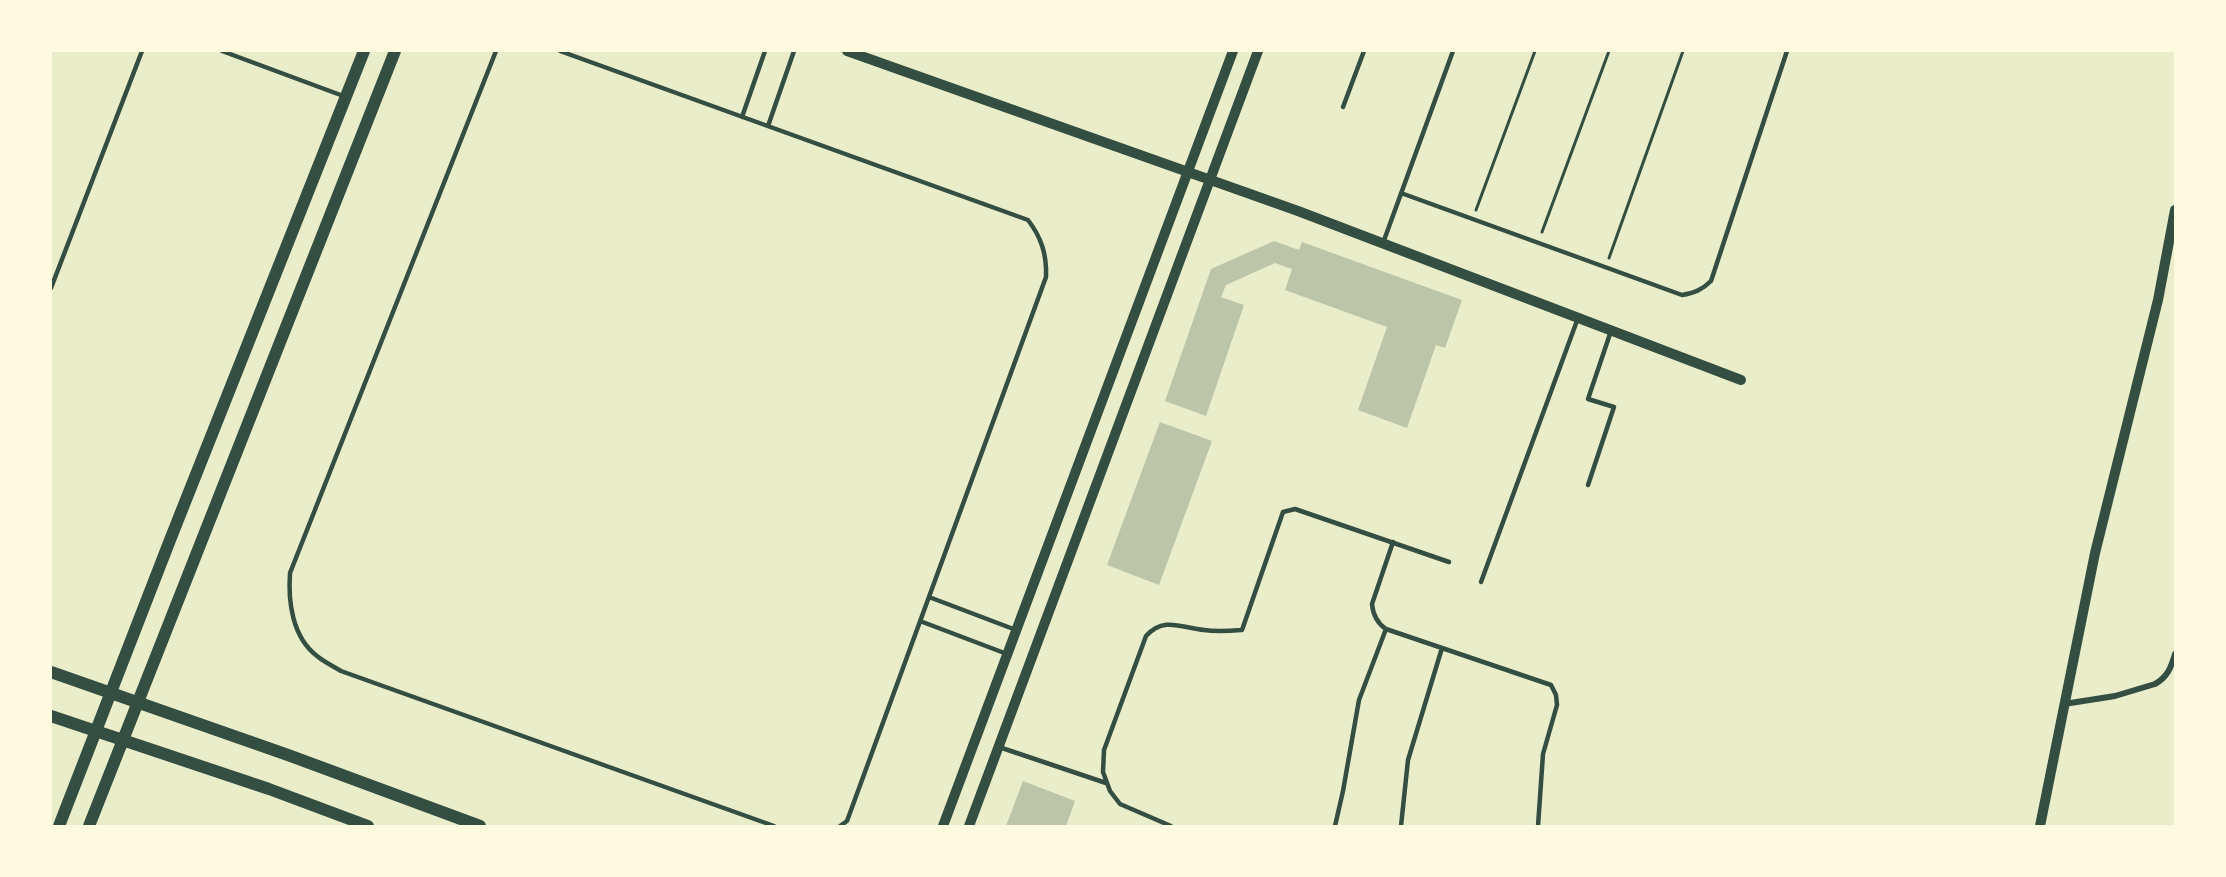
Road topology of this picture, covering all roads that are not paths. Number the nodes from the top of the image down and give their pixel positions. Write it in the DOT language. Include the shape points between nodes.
graph roads {
  1 [pos="142,51"];
  2 [pos="222,51"];
  3 [pos="364,51"];
  4 [pos="395,51"];
  5 [pos="496,51"];
  6 [pos="560,51"];
  7 [pos="765,51"];
  8 [pos="794,51"];
  9 [pos="847,51"];
  10 [pos="1233,51"];
  11 [pos="1258,51"];
  12 [pos="1364,51"];
  13 [pos="1453,51"];
  14 [pos="1786,51"];
  15 [pos="346,97"];
  16 [pos="1343,107"];
  17 [pos="742,117"];
  18 [pos="768,126"];
  19 [pos="1187,172"];
  20 [pos="1210,180"];
  21 [pos="1401,193"];
  22 [pos="2175,210"];
  23 [pos="1382,244"];
  24 [pos="51,288"];
  25 [pos="1578,318"];
  26 [pos="1611,331"];
  27 [pos="1741,380"];
  28 [pos="1588,485"];
  29 [pos="1393,542"];
  30 [pos="1449,561"];
  31 [pos="1480,582"];
  32 [pos="929,597"];
  33 [pos="920,621"];
  34 [pos="1386,629"];
  35 [pos="1016,630"];
  36 [pos="1442,648"];
  37 [pos="1007,654"];
  38 [pos="2175,654"];
  39 [pos="51,672"];
  40 [pos="110,693"];
  41 [pos="138,702"];
  42 [pos="2064,704"];
  43 [pos="51,716"];
  44 [pos="96,731"];
  45 [pos="123,740"];
  46 [pos="999,747"];
  47 [pos="1106,783"];
  48 [pos="59,826"];
  49 [pos="89,826"];
  50 [pos="368,826"];
  51 [pos="480,826"];
  52 [pos="774,826"];
  53 [pos="840,826"];
  54 [pos="943,826"];
  55 [pos="969,826"];
  56 [pos="1171,826"];
  57 [pos="1335,826"];
  58 [pos="1401,826"];
  59 [pos="1538,826"];
  60 [pos="2040,826"];
  1 -- 24 [label="lane"];
  2 -- 15 [label="lane"];
  3 -- 15 [label="main road"];
  4 -- 41 [label="main road"];
  5 -- 52 [label="lane" via="290,573 289,599 296,624 315,655 341,671"];
  6 -- 17 [label="lane"];
  7 -- 17 [label="lane"];
  8 -- 18 [label="lane"];
  9 -- 19 [label="street"];
  10 -- 19 [label="street"];
  11 -- 20 [label="street"];
  12 -- 16 [label="lane"];
  13 -- 21 [label="lane"];
  14 -- 21 [label="lane" via="1711,281 1699,291 1682,295"];
  15 -- 40 [label="main road"];
  17 -- 18 [label="lane"];
  18 -- 32 [label="lane" via="1028,220 1045,251 1046,277"];
  19 -- 20 [label="street"];
  19 -- 35 [label="street"];
  20 -- 23 [label="street"];
  20 -- 46 [label="street"];
  21 -- 23 [label="lane"];
  22 -- 42 [label="street" via="2158,300 2095,553"];
  23 -- 25 [label="street"];
  25 -- 26 [label="street"];
  25 -- 31 [label="lane"];
  26 -- 27 [label="street"];
  26 -- 28 [label="lane" via="1588,399 1614,407"];
  29 -- 30 [label="lane"];
  29 -- 34 [label="lane" via="1372,604 1377,621"];
  29 -- 47 [label="lane" via="1295,509 1283,512 1242,630 1218,632 1167,623 1146,636 1104,750"];
  32 -- 33 [label="lane"];
  32 -- 35 [label="lane"];
  33 -- 37 [label="lane"];
  33 -- 53 [label="lane" via="847,821"];
  34 -- 36 [label="lane"];
  34 -- 57 [label="lane" via="1359,700"];
  35 -- 37 [label="street"];
  36 -- 58 [label="lane" via="1408,760"];
  36 -- 59 [label="lane" via="1551,685 1557,705 1543,754"];
  37 -- 54 [label="street"];
  38 -- 42 [label="street" via="2170,670 2155,684 2115,696"];
  39 -- 40 [label="main road"];
  40 -- 41 [label="main road"];
  40 -- 44 [label="main road"];
  41 -- 45 [label="main road"];
  41 -- 51 [label="main road"];
  42 -- 60 [label="street"];
  43 -- 44 [label="main road"];
  44 -- 45 [label="main road"];
  44 -- 48 [label="main road"];
  45 -- 49 [label="main road"];
  45 -- 50 [label="main road"];
  46 -- 47 [label="lane"];
  46 -- 55 [label="street"];
  47 -- 56 [label="lane" via="1120,804"];
}
